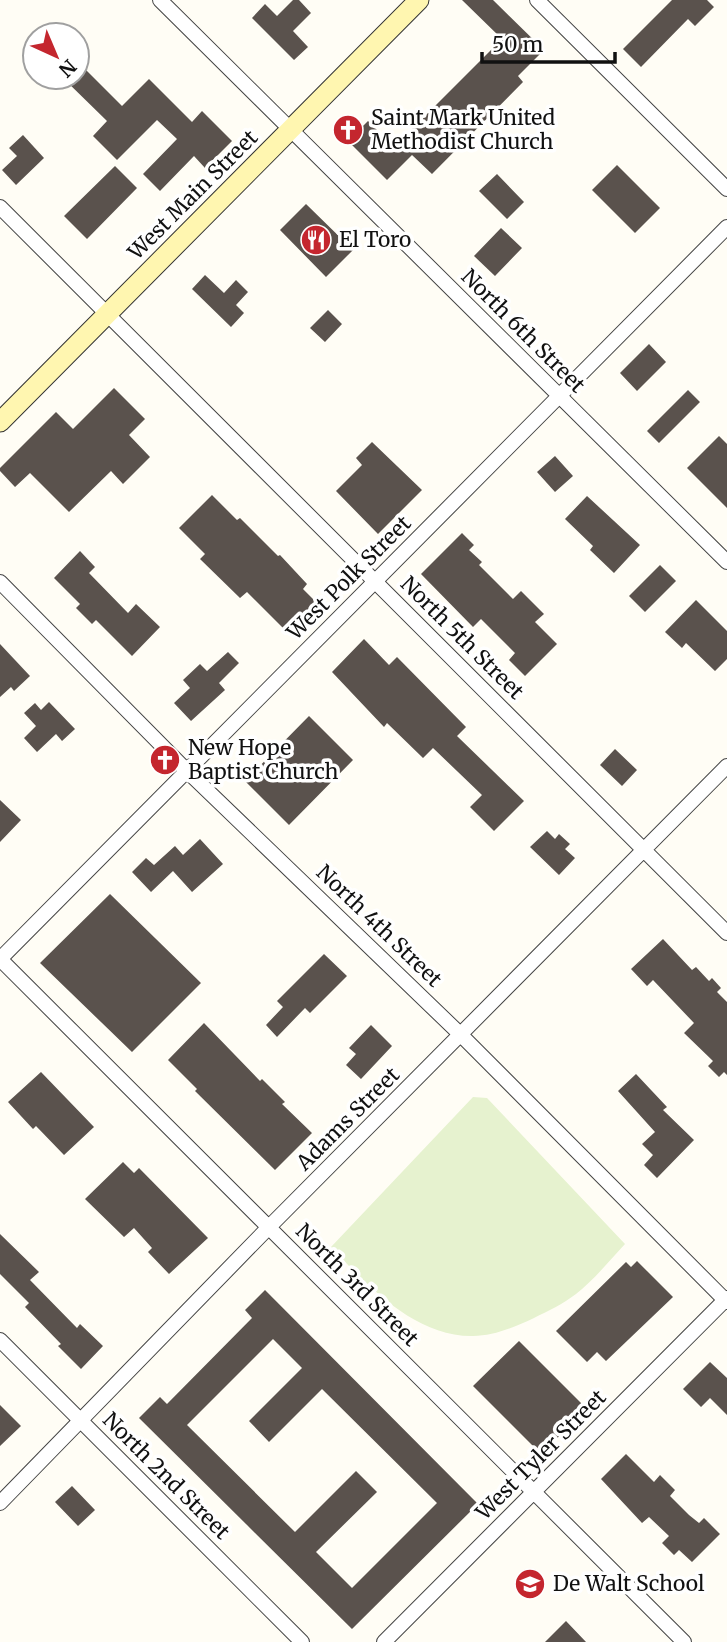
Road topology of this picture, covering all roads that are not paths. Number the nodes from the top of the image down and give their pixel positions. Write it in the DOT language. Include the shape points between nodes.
graph roads {
  1 [pos="160,0"];
  2 [pos="419,0"];
  3 [pos="537,0"];
  4 [pos="290,130"];
  5 [pos="727,189"];
  6 [pos="0,206"];
  7 [pos="727,227"];
  8 [pos="107,313"];
  9 [pos="558,397"];
  10 [pos="0,422"];
  11 [pos="727,562"];
  12 [pos="375,581"];
  13 [pos="0,582"];
  14 [pos="727,766"];
  15 [pos="187,771"];
  16 [pos="644,850"];
  17 [pos="727,933"];
  18 [pos="0,959"];
  19 [pos="461,1035"];
  20 [pos="269,1227"];
  21 [pos="726,1300"];
  22 [pos="0,1340"];
  23 [pos="81,1420"];
  24 [pos="534,1492"];
  25 [pos="0,1503"];
  26 [pos="302,1642"];
  27 [pos="384,1642"];
  28 [pos="684,1642"];
  1 -- 4 [label="street, North 6th Street"];
  2 -- 4 [label="main road, West Main Street"];
  3 -- 5 [label="street"];
  4 -- 8 [label="main road, West Main Street"];
  4 -- 9 [label="street, North 6th Street"];
  6 -- 8 [label="street, North 5th Street"];
  7 -- 9 [label="street, West Polk Street"];
  8 -- 10 [label="main road, West Main Street"];
  8 -- 12 [label="street, North 5th Street"];
  9 -- 11 [label="street, North 6th Street"];
  9 -- 12 [label="street, West Polk Street"];
  12 -- 15 [label="street, West Polk Street"];
  12 -- 16 [label="street, North 5th Street"];
  13 -- 15 [label="street, North 4th Street"];
  14 -- 16 [label="street, Adams Street"];
  15 -- 18 [label="street, West Polk Street"];
  15 -- 19 [label="street, North 4th Street"];
  16 -- 17 [label="street, North 5th Street"];
  16 -- 19 [label="street, Adams Street"];
  18 -- 20 [label="street, North 3rd Street"];
  19 -- 20 [label="street, Adams Street"];
  19 -- 21 [label="street, North 4th Street"];
  20 -- 23 [label="street, Adams Street"];
  20 -- 24 [label="street, North 3rd Street"];
  21 -- 24 [label="street, West Tyler Street"];
  22 -- 23 [label="street, North 2nd Street"];
  23 -- 25 [label="street, Adams Street"];
  23 -- 26 [label="street, North 2nd Street"];
  24 -- 27 [label="street, West Tyler Street"];
  24 -- 28 [label="street, North 3rd Street"];
}
